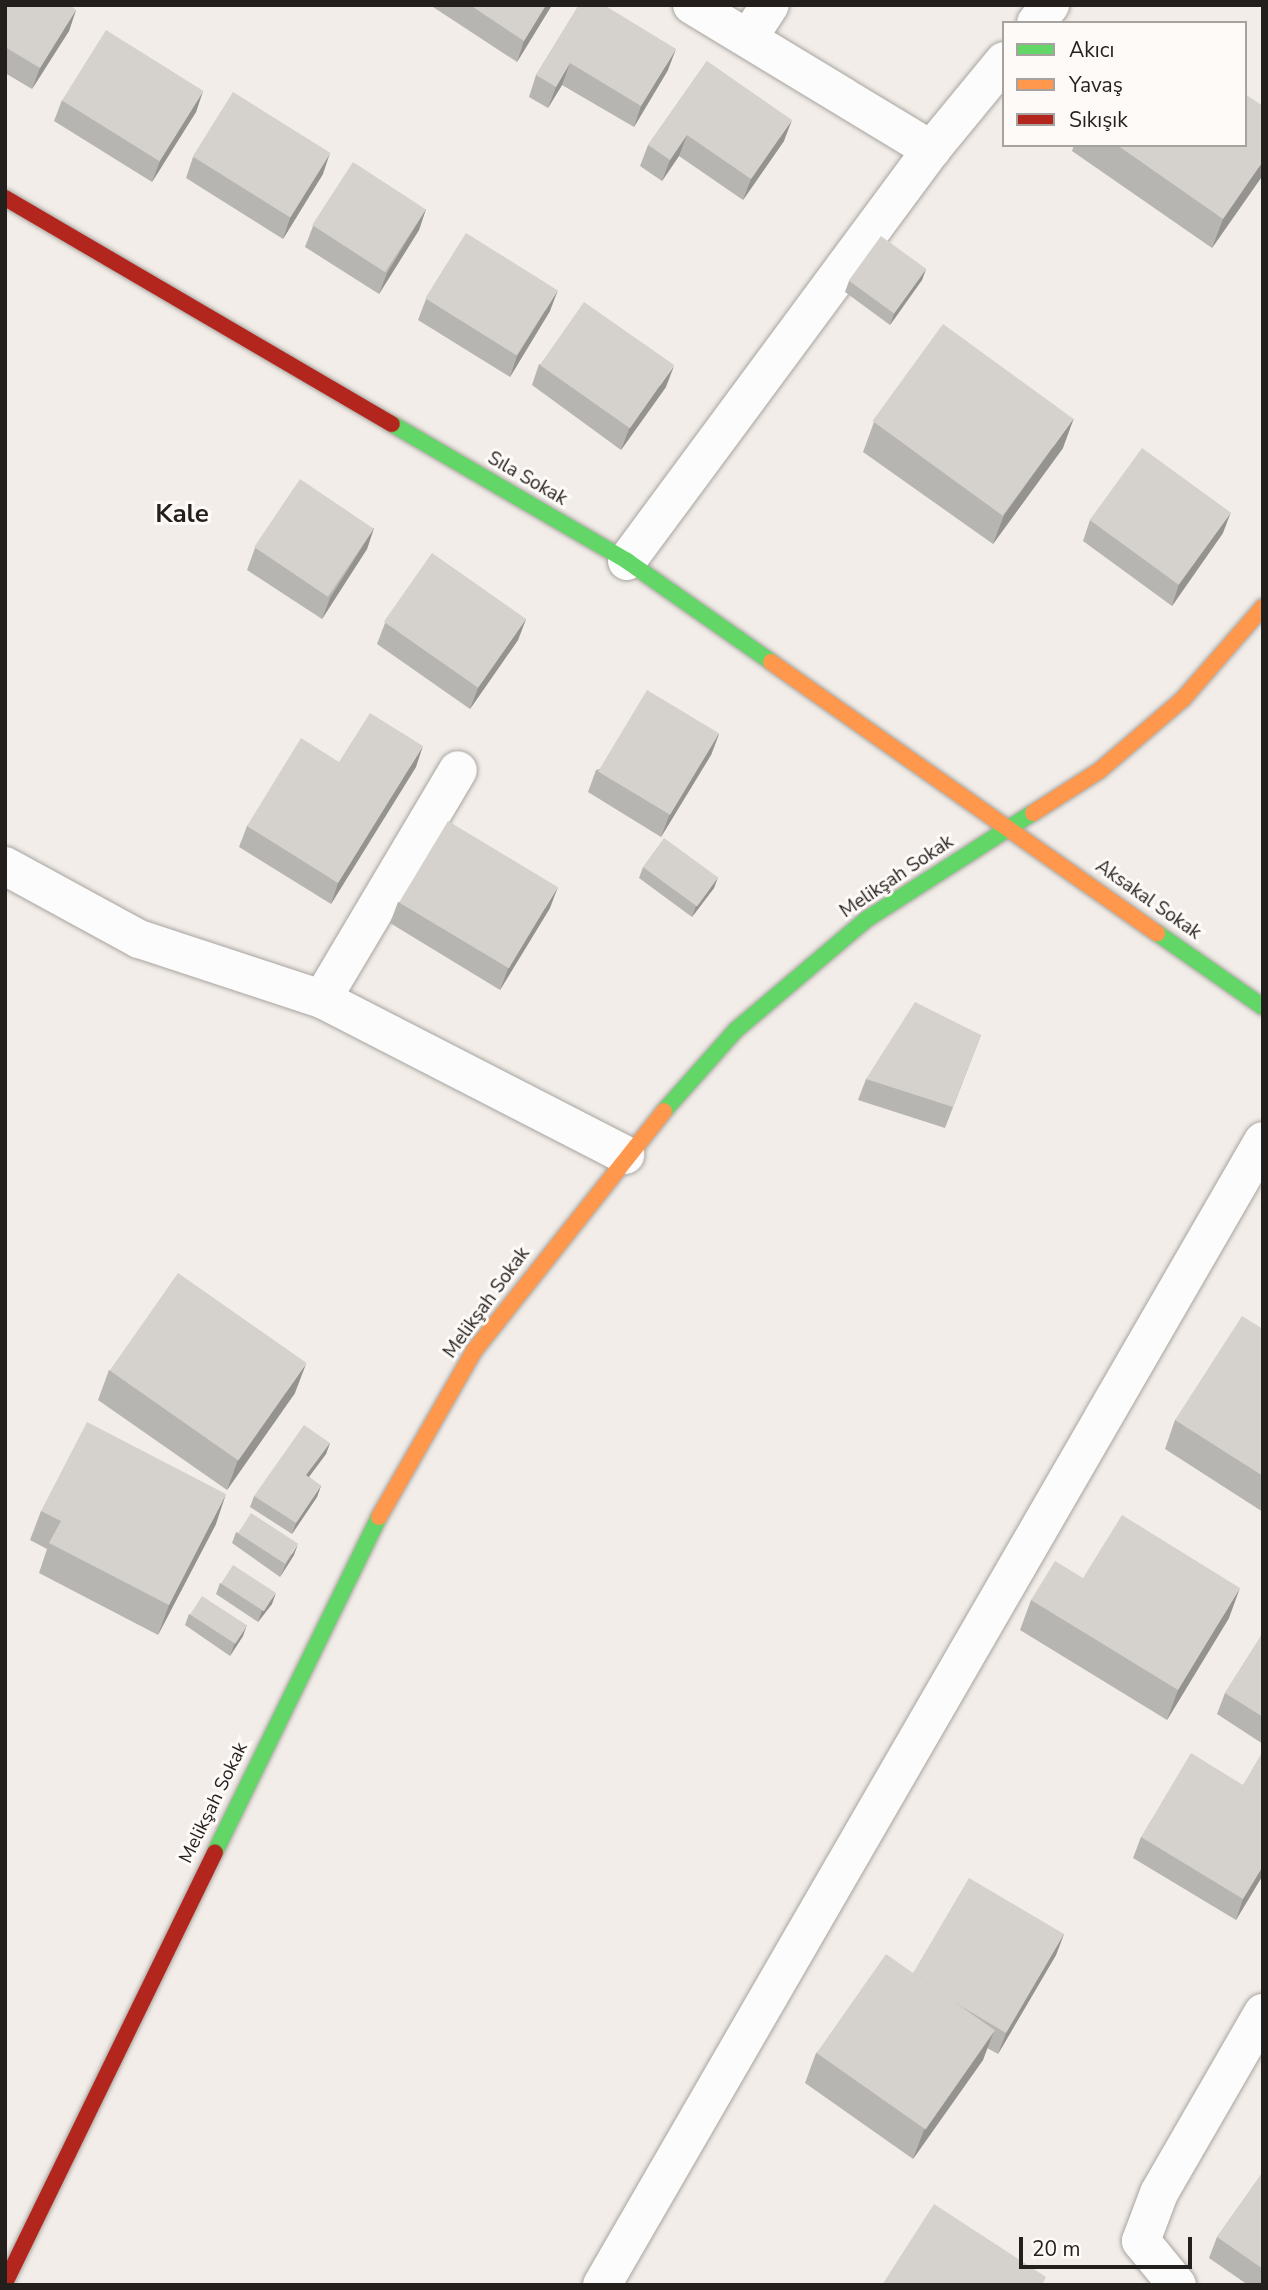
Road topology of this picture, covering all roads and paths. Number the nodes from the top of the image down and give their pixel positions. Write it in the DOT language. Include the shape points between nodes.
graph roads {
  1 [pos="692,5"];
  2 [pos="770,5"];
  3 [pos="1050,5"];
  4 [pos="1038,21"];
  5 [pos="749,37"];
  6 [pos="1002,63"];
  7 [pos="931,150"];
  8 [pos="5,198"];
  9 [pos="626,561"];
  10 [pos="1263,607"];
  11 [pos="458,769"];
  12 [pos="1009,827"];
  13 [pos="5,866"];
  14 [pos="322,999"];
  15 [pos="1263,1007"];
  16 [pos="1263,1141"];
  17 [pos="625,1155"];
  18 [pos="1263,2013"];
  19 [pos="5,2283"];
  20 [pos="602,2285"];
  21 [pos="1177,2285"];
  1 -- 5 [label="street"];
  2 -- 5 [label="street"];
  3 -- 4 [label="street"];
  5 -- 7 [label="street"];
  6 -- 7 [label="street"];
  7 -- 9 [label="street"];
  8 -- 9 [label="street, Sıla Sokak"];
  9 -- 12 [label="street, Sıla Sokak"];
  10 -- 12 [label="street, Melikşah Sokak" via="1183,699 1099,771"];
  11 -- 14 [label="street"];
  12 -- 15 [label="street, Aksakal Sokak"];
  12 -- 17 [label="street, Melikşah Sokak" via="867,919 736,1030"];
  13 -- 14 [label="street" via="139,939"];
  14 -- 17 [label="street"];
  16 -- 20 [label="street"];
  17 -- 19 [label="street, Melikşah Sokak" via="474,1351 371,1531"];
  18 -- 21 [label="street" via="1159,2193 1141,2241"];
}
